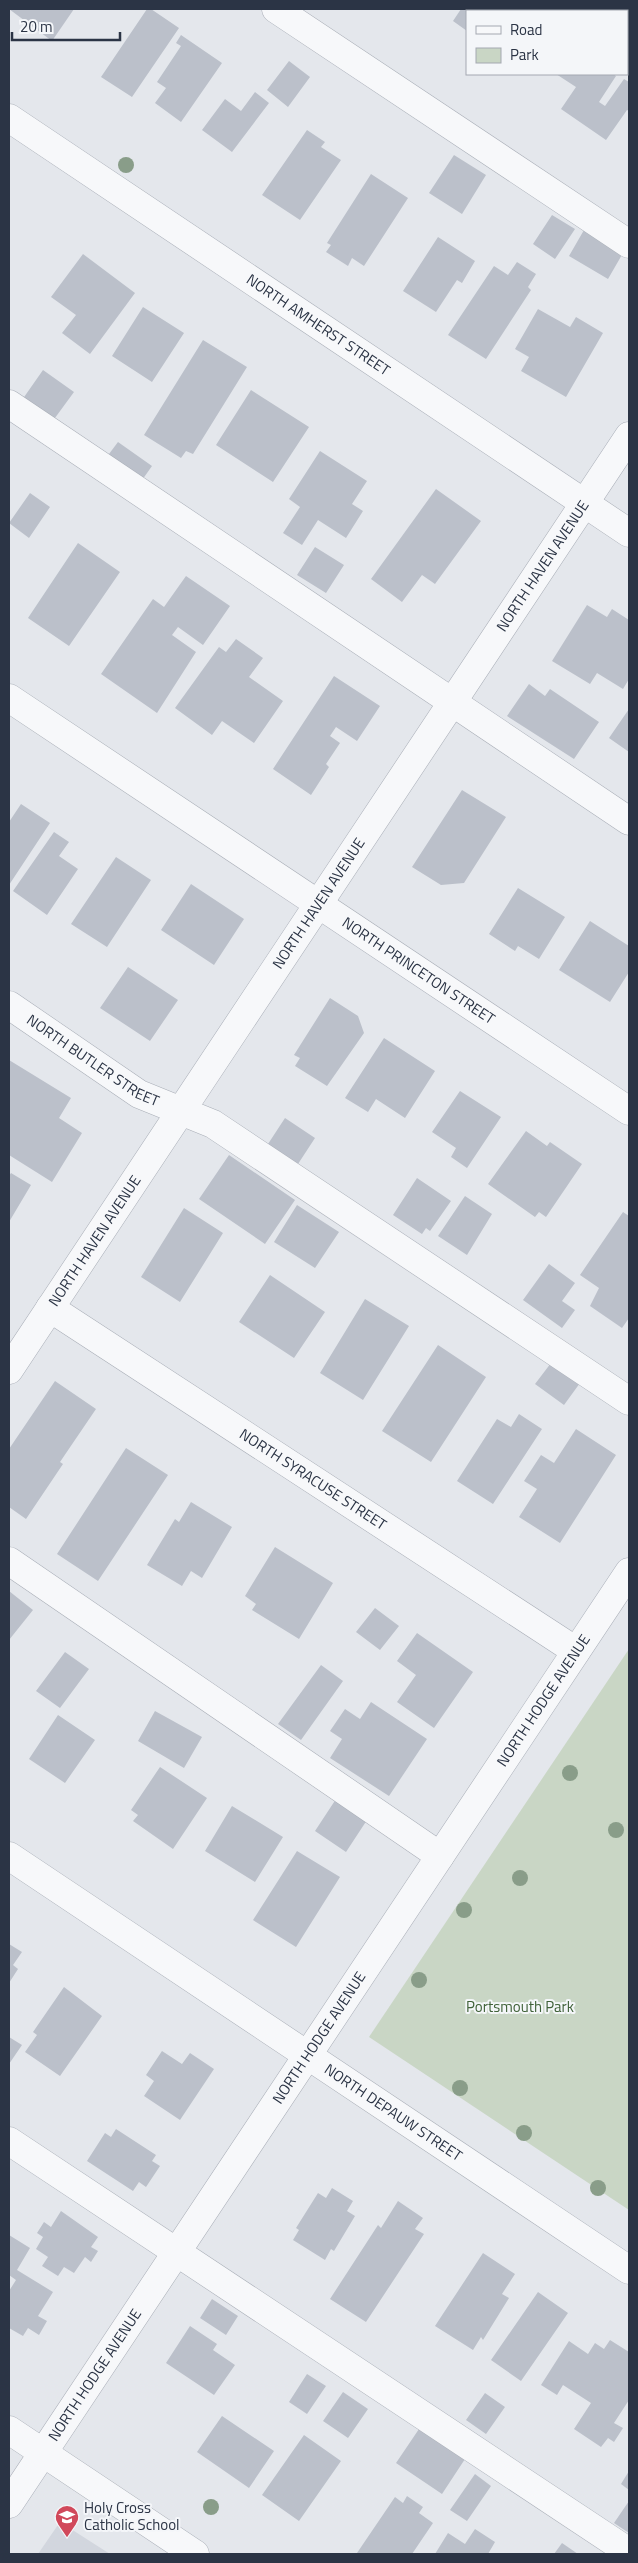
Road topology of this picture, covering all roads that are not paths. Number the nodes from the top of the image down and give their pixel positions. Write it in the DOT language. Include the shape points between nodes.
graph roads {
  1 [pos="276,9"];
  2 [pos="9,118"];
  3 [pos="629,244"];
  4 [pos="9,404"];
  5 [pos="629,436"];
  6 [pos="585,503"];
  7 [pos="629,533"];
  8 [pos="9,698"];
  9 [pos="452,704"];
  10 [pos="629,821"];
  11 [pos="319,904"];
  12 [pos="9,1005"];
  13 [pos="181,1111"];
  14 [pos="629,1111"];
  15 [pos="50,1308"];
  16 [pos="9,1370"];
  17 [pos="629,1401"];
  18 [pos="9,1561"];
  19 [pos="629,1572"];
  20 [pos="576,1651"];
  21 [pos="9,1856"];
  22 [pos="440,1856"];
  23 [pos="308,2054"];
  24 [pos="9,2141"];
  25 [pos="176,2253"];
  26 [pos="629,2270"];
  27 [pos="9,2430"];
  28 [pos="43,2453"];
  29 [pos="9,2504"];
  30 [pos="629,2552"];
  31 [pos="195,2554"];
  1 -- 3 [label="street"];
  2 -- 6 [label="street, NORTH AMHERST STREET"];
  4 -- 9 [label="street"];
  5 -- 6 [label="street, NORTH HAVEN AVENUE"];
  6 -- 7 [label="street, NORTH AMHERST STREET"];
  6 -- 9 [label="street, NORTH HAVEN AVENUE"];
  8 -- 11 [label="street, NORTH PRINCETON STREET"];
  9 -- 10 [label="street"];
  9 -- 11 [label="street, NORTH HAVEN AVENUE"];
  11 -- 13 [label="street, NORTH HAVEN AVENUE"];
  11 -- 14 [label="street, NORTH PRINCETON STREET"];
  12 -- 13 [label="street, NORTH BUTLER STREET" via="139,1094"];
  13 -- 15 [label="street, NORTH HAVEN AVENUE"];
  13 -- 17 [label="street, NORTH BUTLER STREET" via="213,1124"];
  15 -- 16 [label="street, NORTH HAVEN AVENUE"];
  15 -- 20 [label="street, NORTH SYRACUSE STREET"];
  18 -- 22 [label="street"];
  19 -- 20 [label="street, NORTH HODGE AVENUE"];
  20 -- 22 [label="street, NORTH HODGE AVENUE"];
  21 -- 23 [label="street, NORTH DEPAUW STREET"];
  22 -- 23 [label="street, NORTH HODGE AVENUE"];
  23 -- 25 [label="street, NORTH HODGE AVENUE"];
  23 -- 26 [label="street, NORTH DEPAUW STREET"];
  24 -- 25 [label="street"];
  25 -- 28 [label="street, NORTH HODGE AVENUE"];
  25 -- 30 [label="street"];
  27 -- 28 [label="street"];
  28 -- 29 [label="street, NORTH HODGE AVENUE"];
  28 -- 31 [label="street"];
}
